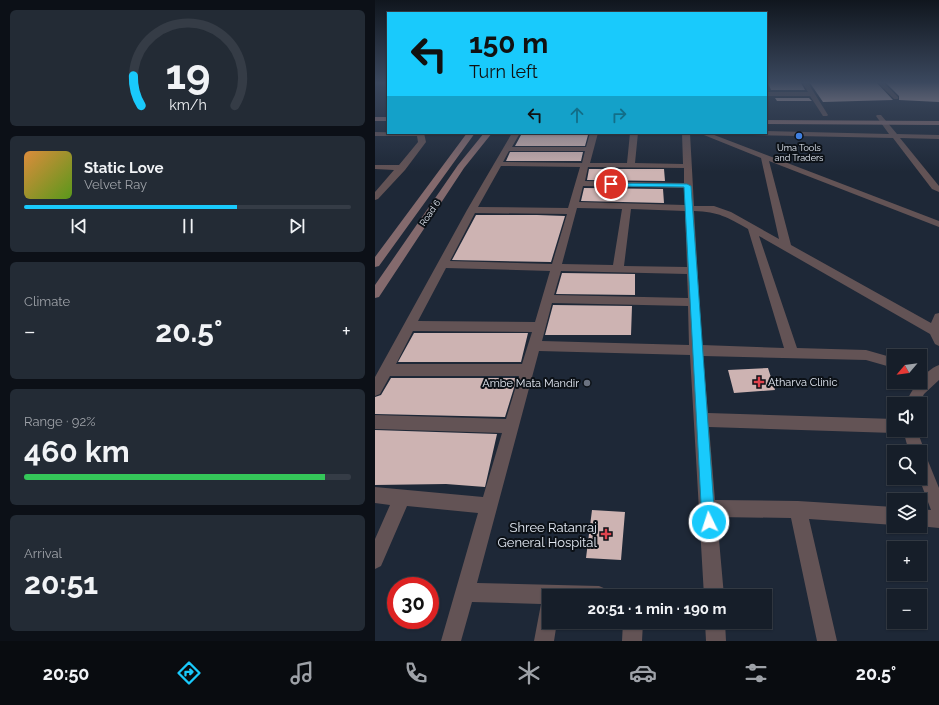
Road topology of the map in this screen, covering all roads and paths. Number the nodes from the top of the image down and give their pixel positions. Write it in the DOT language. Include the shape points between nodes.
graph roads {
  1 [pos="767,115"];
  2 [pos="825,115"];
  3 [pos="879,116"];
  4 [pos="939,116"];
  5 [pos="375,119"];
  6 [pos="387,119"];
  7 [pos="767,122"];
  8 [pos="884,123"];
  9 [pos="939,123"];
  10 [pos="767,133"];
  11 [pos="375,134"];
  12 [pos="420,134"];
  13 [pos="470,134"];
  14 [pos="486,134"];
  15 [pos="515,134"];
  16 [pos="594,134"];
  17 [pos="633,134"];
  18 [pos="686,134"];
  19 [pos="706,134"];
  20 [pos="895,136"];
  21 [pos="939,137"];
  22 [pos="507,149"];
  23 [pos="590,150"];
  24 [pos="764,156"];
  25 [pos="498,164"];
  26 [pos="586,164"];
  27 [pos="631,165"];
  28 [pos="687,166"];
  29 [pos="375,167"];
  30 [pos="401,168"];
  31 [pos="580,183"];
  32 [pos="687,186"];
  33 [pos="938,190"];
  34 [pos="375,197"];
  35 [pos="627,206"];
  36 [pos="689,207"];
  37 [pos="573,208"];
  38 [pos="471,210"];
  39 [pos="939,224"];
  40 [pos="752,228"];
  41 [pos="786,247"];
  42 [pos="375,264"];
  43 [pos="443,264"];
  44 [pos="556,268"];
  45 [pos="618,270"];
  46 [pos="693,271"];
  47 [pos="375,294"];
  48 [pos="548,299"];
  49 [pos="694,302"];
  50 [pos="939,317"];
  51 [pos="410,326"];
  52 [pos="539,327"];
  53 [pos="937,336"];
  54 [pos="534,346"];
  55 [pos="696,350"];
  56 [pos="792,353"];
  57 [pos="887,361"];
  58 [pos="386,370"];
  59 [pos="527,370"];
  60 [pos="930,374"];
  61 [pos="375,390"];
  62 [pos="916,397"];
  63 [pos="701,420"];
  64 [pos="375,422"];
  65 [pos="510,426"];
  66 [pos="887,426"];
  67 [pos="927,479"];
  68 [pos="375,496"];
  69 [pos="402,498"];
  70 [pos="489,506"];
  71 [pos="707,508"];
  72 [pos="939,509"];
  73 [pos="798,510"];
  74 [pos="887,516"];
  75 [pos="927,518"];
  76 [pos="939,519"];
  77 [pos="375,560"];
  78 [pos="713,589"];
  79 [pos="465,592"];
  80 [pos="542,599"];
  81 [pos="546,629"];
  82 [pos="633,629"];
  83 [pos="715,629"];
  84 [pos="451,641"];
  85 [pos="544,641"];
  86 [pos="633,641"];
  87 [pos="716,641"];
  88 [pos="827,641"];
  1 -- 2 [label="street"];
  2 -- 3 [label="street"];
  3 -- 4 [label="street"];
  3 -- 8 [label="street"];
  5 -- 6 [label="street"];
  7 -- 8 [label="street"];
  8 -- 9 [label="street"];
  8 -- 20 [label="street"];
  10 -- 20 [label="street"];
  11 -- 12 [label="street"];
  12 -- 30 [label="street" via="420,146"];
  13 -- 42 [label="street, Road 6"];
  14 -- 47 [label="street, Road 6"];
  15 -- 22 [label="street"];
  16 -- 23 [label="street"];
  17 -- 27 [label="street"];
  18 -- 28 [label="street"];
  19 -- 24 [label="street"];
  20 -- 21 [label="street"];
  20 -- 33 [label="street"];
  22 -- 23 [label="street"];
  22 -- 25 [label="street"];
  23 -- 26 [label="street"];
  24 -- 39 [label="street"];
  24 -- 41 [label="street"];
  25 -- 26 [label="street"];
  25 -- 38 [label="street"];
  26 -- 27 [label="street"];
  26 -- 31 [label="street"];
  27 -- 28 [label="street"];
  28 -- 32 [label="street"];
  29 -- 30 [label="street"];
  30 -- 34 [label="street"];
  31 -- 32 [label="street"];
  31 -- 37 [label="street"];
  32 -- 36 [label="street"];
  35 -- 36 [label="street"];
  35 -- 37 [label="street"];
  35 -- 45 [label="street"];
  36 -- 40 [label="street" via="714,209"];
  36 -- 46 [label="street"];
  37 -- 38 [label="street"];
  37 -- 44 [label="street"];
  38 -- 43 [label="street"];
  40 -- 41 [label="street"];
  40 -- 56 [label="street"];
  41 -- 53 [label="street"];
  43 -- 44 [label="street"];
  43 -- 51 [label="street"];
  44 -- 45 [label="street"];
  44 -- 48 [label="street"];
  45 -- 46 [label="street"];
  46 -- 49 [label="street"];
  48 -- 49 [label="street"];
  48 -- 52 [label="street"];
  49 -- 55 [label="street"];
  50 -- 53 [label="street"];
  51 -- 52 [label="street"];
  51 -- 58 [label="street"];
  52 -- 54 [label="street"];
  54 -- 55 [label="street"];
  54 -- 59 [label="street"];
  55 -- 56 [label="street"];
  55 -- 63 [label="street"];
  56 -- 57 [label="street" via="866,355"];
  58 -- 59 [label="street"];
  58 -- 61 [label="street"];
  59 -- 65 [label="street"];
  60 -- 62 [label="street"];
  63 -- 66 [label="street"];
  63 -- 71 [label="street"];
  64 -- 65 [label="street"];
  65 -- 70 [label="street"];
  67 -- 72 [label="street"];
  68 -- 69 [label="street"];
  69 -- 70 [label="street"];
  69 -- 77 [label="street"];
  70 -- 79 [label="street"];
  71 -- 73 [label="street"];
  71 -- 78 [label="street"];
  73 -- 74 [label="street"];
  73 -- 88 [label="street"];
  75 -- 76 [label="street"];
  79 -- 80 [label="street"];
  79 -- 84 [label="street"];
  81 -- 85 [label="street"];
  82 -- 86 [label="street"];
  83 -- 87 [label="street"];
}
